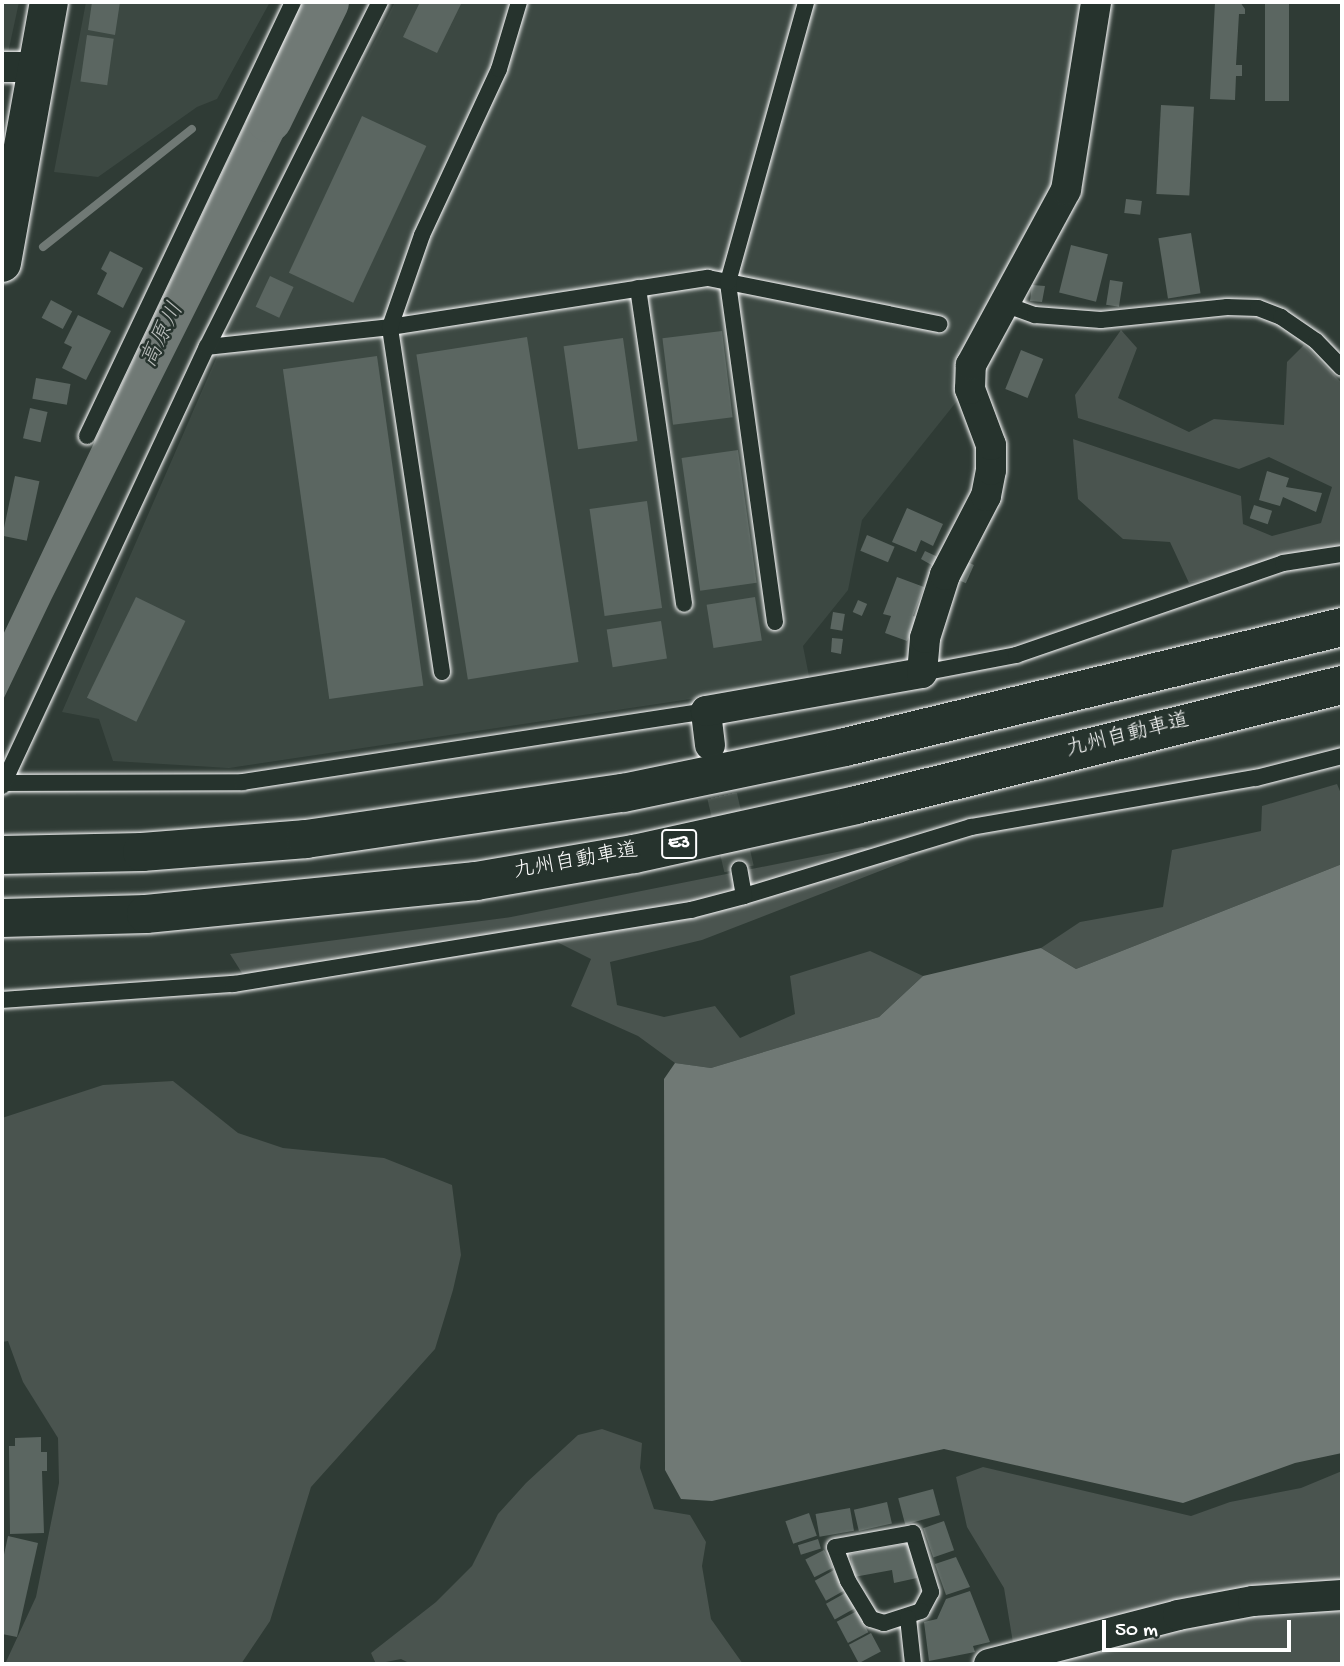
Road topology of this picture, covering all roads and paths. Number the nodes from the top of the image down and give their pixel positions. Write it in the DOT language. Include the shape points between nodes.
graph roads {
  1 [pos="49,2"];
  2 [pos="293,2"];
  3 [pos="380,2"];
  4 [pos="519,2"];
  5 [pos="806,2"];
  6 [pos="1096,2"];
  7 [pos="19,67"];
  8 [pos="2,263"];
  9 [pos="728,282"];
  10 [pos="638,288"];
  11 [pos="1004,304"];
  12 [pos="939,324"];
  13 [pos="390,327"];
  14 [pos="207,347"];
  15 [pos="1342,368"];
  16 [pos="86,436"];
  17 [pos="1342,554"];
  18 [pos="684,604"];
  19 [pos="775,622"];
  20 [pos="1342,627"];
  21 [pos="442,672"];
  22 [pos="922,673"];
  23 [pos="1342,685"];
  24 [pos="706,711"];
  25 [pos="710,745"];
  26 [pos="1342,756"];
  27 [pos="3,785"];
  28 [pos="2,855"];
  29 [pos="739,869"];
  30 [pos="744,896"];
  31 [pos="2,918"];
  32 [pos="2,1000"];
  33 [pos="1342,1595"];
  34 [pos="908,1618"];
  35 [pos="913,1664"];
  36 [pos="989,1664"];
  1 -- 7 [label="main road"];
  2 -- 16 [label="lane"];
  3 -- 14 [label="lane"];
  4 -- 13 [label="lane" via="499,69 422,235"];
  5 -- 9 [label="lane"];
  6 -- 11 [label="street" via="1066,190"];
  7 -- 8 [label="main road"];
  9 -- 10 [label="lane" via="708,278"];
  9 -- 12 [label="lane"];
  9 -- 19 [label="lane"];
  10 -- 13 [label="lane"];
  10 -- 18 [label="lane"];
  11 -- 15 [label="lane" via="1035,315 1101,320 1258,308 1301,331"];
  11 -- 22 [label="street" via="971,365 970,389 991,445 986,496 946,575 925,638"];
  13 -- 14 [label="lane"];
  13 -- 21 [label="lane"];
  14 -- 27 [label="lane"];
  17 -- 22 [label="lane" via="1283,564 1028,652"];
  20 -- 28 [label="main road" via="845,747 610,795 306,839 142,852"];
  22 -- 24 [label="street"];
  23 -- 31 [label="main road, 九州自動車道 / E3" via="856,805 568,865 312,901 146,914"];
  24 -- 25 [label="street"];
  24 -- 27 [label="lane" via="243,782"];
  26 -- 30 [label="lane" via="1256,778 971,827"];
  29 -- 30 [label="lane"];
  30 -- 32 [label="lane" via="691,910 233,984"];
  33 -- 36 [label="street" via="1253,1601 1178,1615"];
  34 -- 34 [label="lane" via="884,1623 871,1619 848,1581 835,1547 912,1533 931,1592 921,1611"];
  34 -- 35 [label="lane"];
}
